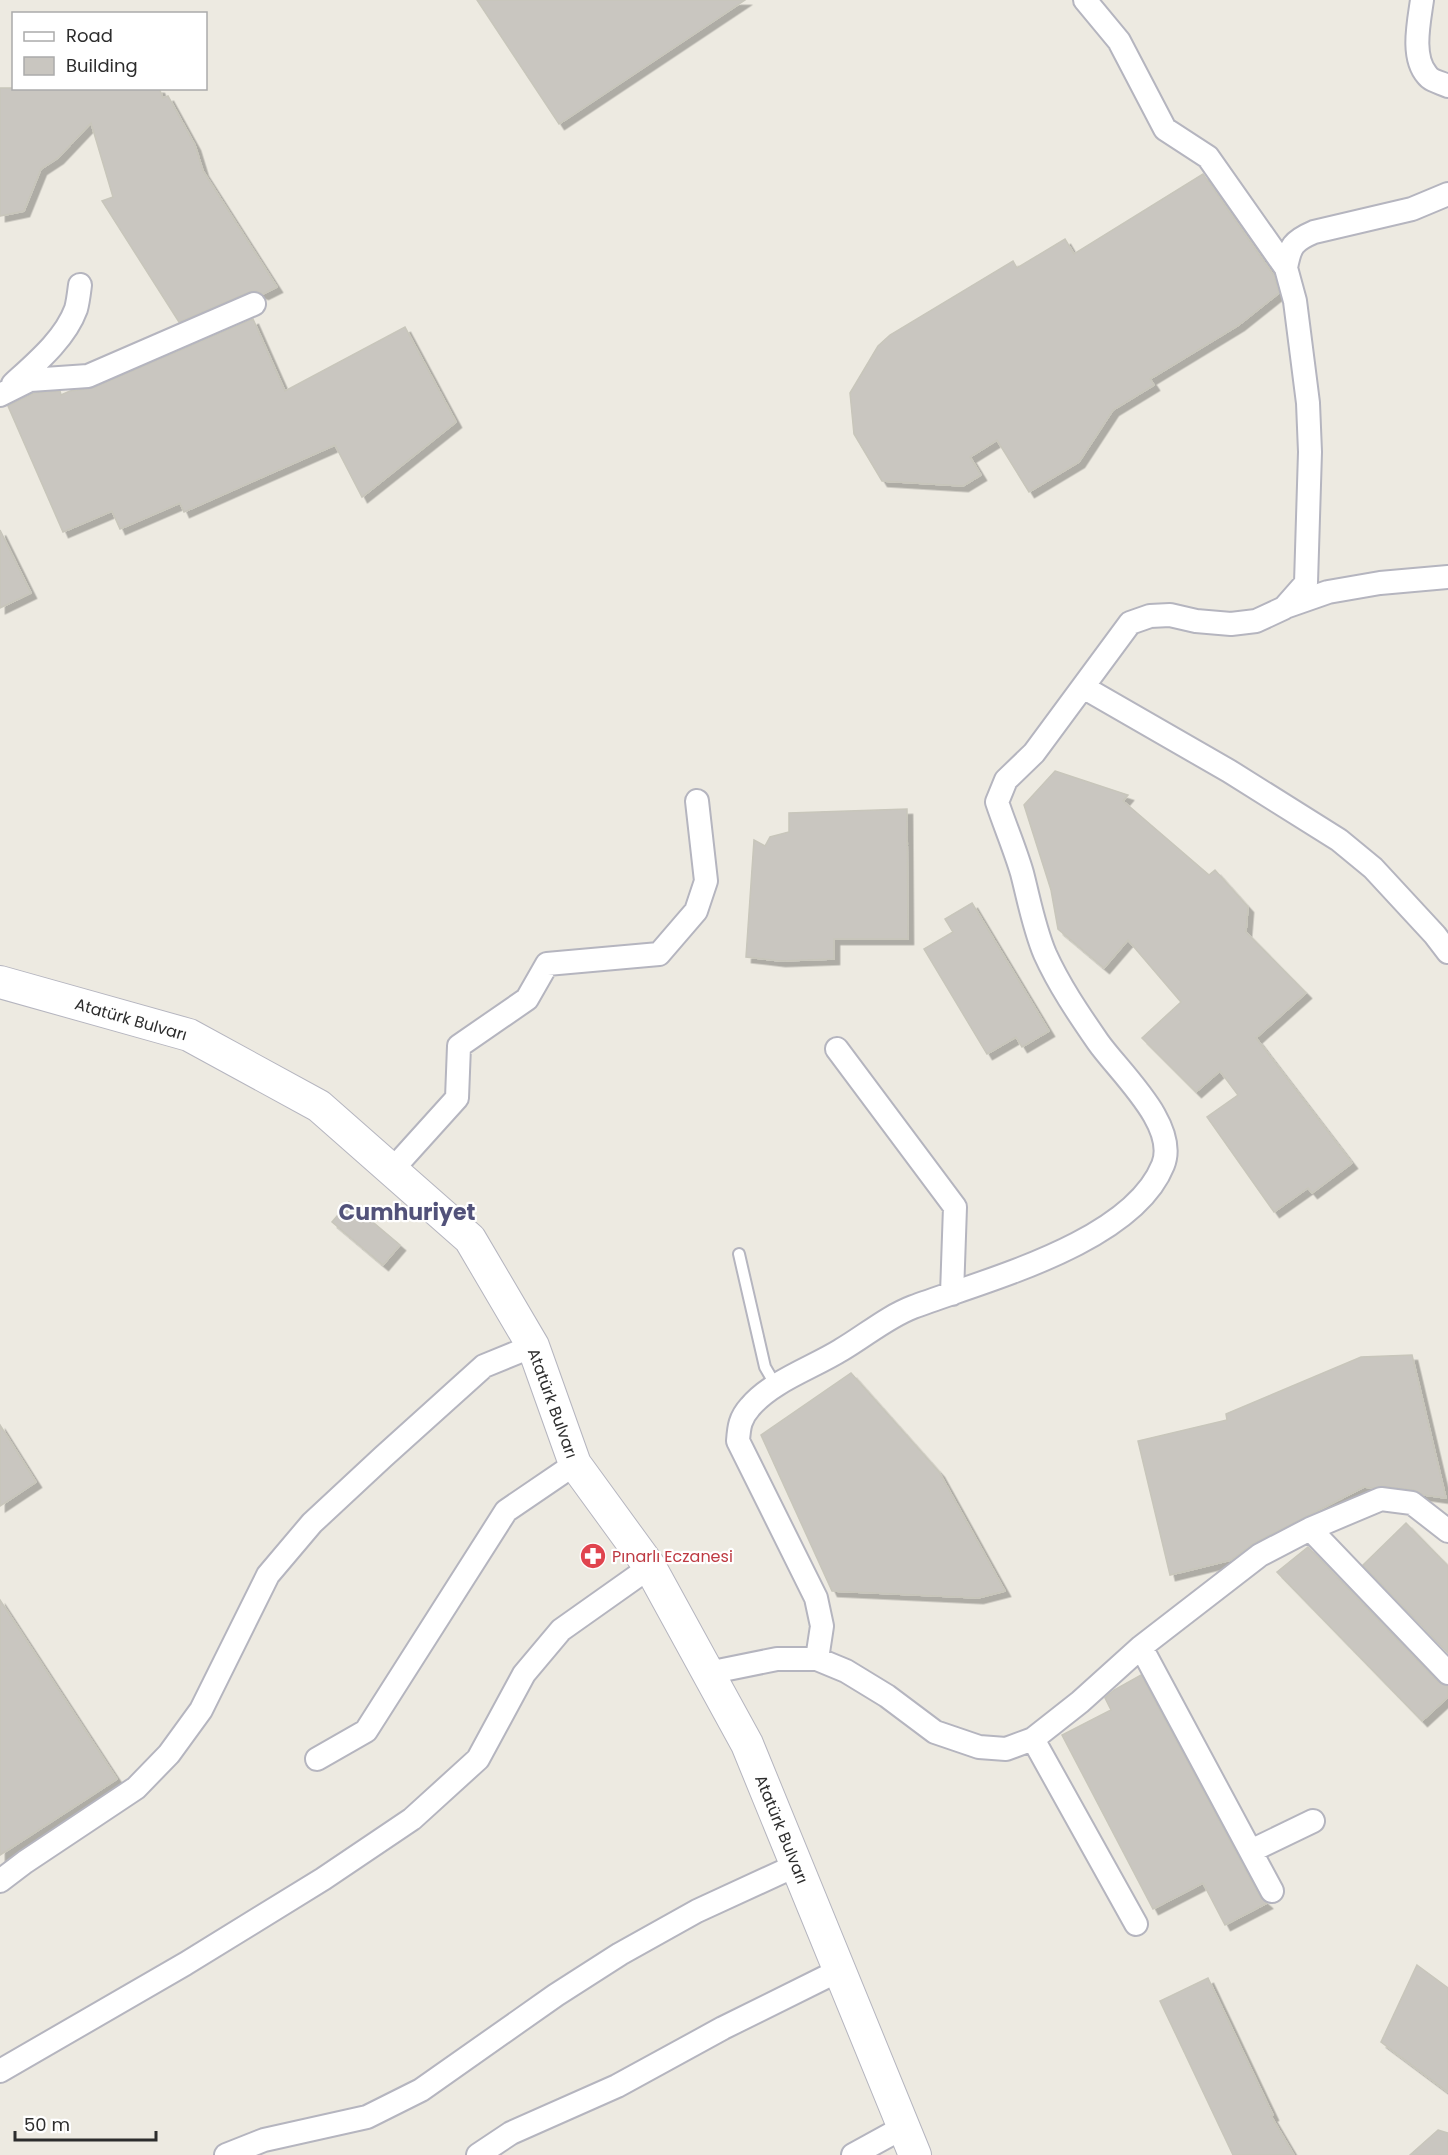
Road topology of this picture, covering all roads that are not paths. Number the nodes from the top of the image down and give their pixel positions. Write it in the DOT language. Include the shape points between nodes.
graph roads {
  1 [pos="1085,0"];
  2 [pos="1422,0"];
  3 [pos="1448,86"];
  4 [pos="1443,198"];
  5 [pos="1286,268"];
  6 [pos="80,285"];
  7 [pos="254,304"];
  8 [pos="3,393"];
  9 [pos="1448,577"];
  10 [pos="1284,608"];
  11 [pos="1083,687"];
  12 [pos="697,801"];
  13 [pos="1448,952"];
  14 [pos="0,982"];
  15 [pos="837,1049"];
  16 [pos="392,1170"];
  17 [pos="739,1254"];
  18 [pos="952,1294"];
  19 [pos="533,1346"];
  20 [pos="776,1386"];
  21 [pos="575,1464"];
  22 [pos="1310,1529"];
  23 [pos="1448,1531"];
  24 [pos="650,1567"];
  25 [pos="1141,1647"];
  26 [pos="816,1659"];
  27 [pos="708,1673"];
  28 [pos="1448,1673"];
  29 [pos="1033,1739"];
  30 [pos="317,1759"];
  31 [pos="1312,1821"];
  32 [pos="1251,1851"];
  33 [pos="797,1865"];
  34 [pos="0,1881"];
  35 [pos="1272,1891"];
  36 [pos="1136,1924"];
  37 [pos="840,1970"];
  38 [pos="0,2072"];
  39 [pos="910,2141"];
  40 [pos="226,2155"];
  41 [pos="478,2155"];
  42 [pos="853,2155"];
  1 -- 5 [label="street" via="1119,41 1165,129 1208,157"];
  2 -- 3 [label="street" via="1417,34 1421,64 1428,77"];
  4 -- 5 [label="street" via="1300,238 1290,249"];
  5 -- 10 [label="street" via="1295,301 1310,452 1306,584"];
  6 -- 8 [label="street" via="76,308 62,332"];
  7 -- 8 [label="street" via="88,376 30,380"];
  9 -- 10 [label="street" via="1328,592"];
  10 -- 11 [label="street" via="1256,621 1231,624 1170,615 1130,623"];
  11 -- 13 [label="street" via="1339,840 1373,868"];
  11 -- 18 [label="street" via="1034,753 1006,780 997,802 1045,952 1068,999 1155,1114 1165,1141 1164,1164 1149,1189 1119,1219 1067,1248"];
  12 -- 16 [label="street" via="706,881 696,911 659,954 548,964 526,999 459,1047 457,1098"];
  14 -- 16 [label="street, Atatürk Bulvarı" via="189,1035 319,1106"];
  15 -- 18 [label="street" via="955,1208"];
  16 -- 19 [label="street, Atatürk Bulvarı" via="470,1239"];
  17 -- 20 [label="lane" via="765,1366"];
  18 -- 20 [label="street" via="910,1308"];
  19 -- 21 [label="street, Atatürk Bulvarı"];
  19 -- 34 [label="street" via="484,1366 312,1523 268,1575 201,1710 169,1754 136,1788"];
  20 -- 26 [label="street" via="750,1406 739,1422 738,1441 816,1598 822,1626"];
  21 -- 24 [label="street, Atatürk Bulvarı"];
  21 -- 30 [label="street" via="506,1511 366,1731"];
  22 -- 23 [label="street" via="1381,1499 1412,1503"];
  22 -- 25 [label="street" via="1260,1555"];
  22 -- 28 [label="street"];
  24 -- 27 [label="street, Atatürk Bulvarı"];
  24 -- 38 [label="street" via="561,1630 525,1674 477,1759 412,1819 195,1958"];
  25 -- 29 [label="street"];
  25 -- 32 [label="street"];
  26 -- 27 [label="street" via="777,1659"];
  26 -- 29 [label="street" via="846,1671 887,1696 935,1732 979,1747 1006,1749"];
  27 -- 33 [label="street, Atatürk Bulvarı" via="747,1744"];
  29 -- 36 [label="street"];
  31 -- 32 [label="street"];
  32 -- 35 [label="street"];
  33 -- 37 [label="street, Atatürk Bulvarı"];
  33 -- 40 [label="street" via="697,1911 620,1954 421,2090 367,2117 264,2140"];
  37 -- 39 [label="street, Atatürk Bulvarı"];
  37 -- 41 [label="street" via="617,2086 511,2133"];
  39 -- 42 [label="street"];
}
